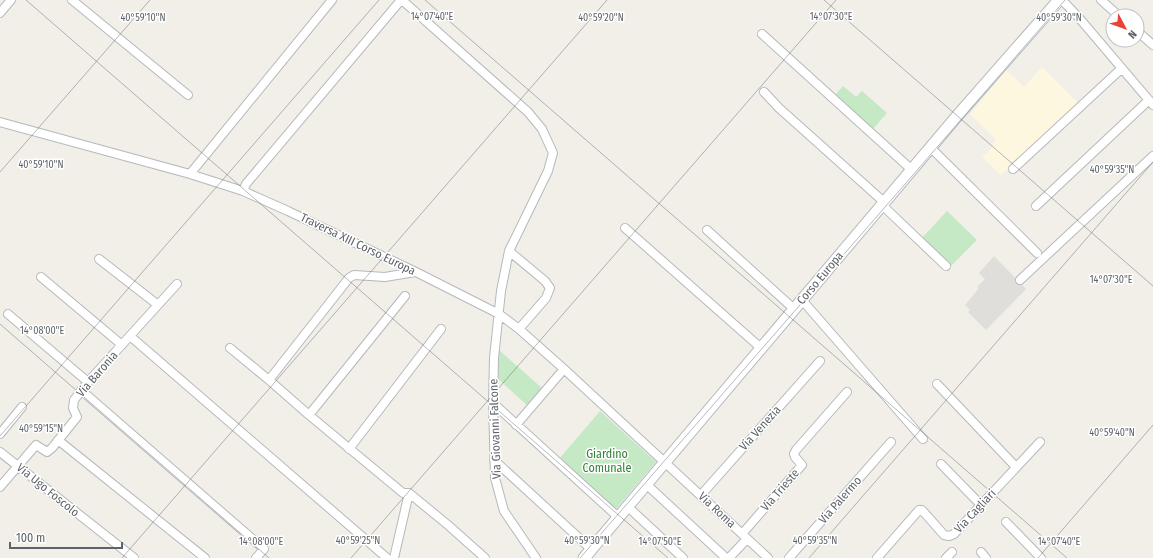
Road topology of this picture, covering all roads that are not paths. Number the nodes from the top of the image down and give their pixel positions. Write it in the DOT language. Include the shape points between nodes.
graph roads {
  1 [pos="11,0"];
  2 [pos="72,0"];
  3 [pos="332,0"];
  4 [pos="402,0"];
  5 [pos="1059,0"];
  6 [pos="1062,0"];
  7 [pos="1101,0"];
  8 [pos="1110,8"];
  9 [pos="0,13"];
  10 [pos="762,34"];
  11 [pos="1145,38"];
  12 [pos="1153,45"];
  13 [pos="1121,69"];
  14 [pos="764,92"];
  15 [pos="188,95"];
  16 [pos="1151,102"];
  17 [pos="0,122"];
  18 [pos="931,148"];
  19 [pos="1153,156"];
  20 [pos="1013,169"];
  21 [pos="912,170"];
  22 [pos="190,174"];
  23 [pos="243,191"];
  24 [pos="883,204"];
  25 [pos="1036,206"];
  26 [pos="625,228"];
  27 [pos="707,230"];
  28 [pos="509,251"];
  29 [pos="1036,253"];
  30 [pos="99,259"];
  31 [pos="946,266"];
  32 [pos="416,272"];
  33 [pos="41,277"];
  34 [pos="1020,280"];
  35 [pos="177,284"];
  36 [pos="405,296"];
  37 [pos="802,300"];
  38 [pos="158,305"];
  39 [pos="794,309"];
  40 [pos="8,314"];
  41 [pos="499,314"];
  42 [pos="441,329"];
  43 [pos="519,329"];
  44 [pos="130,336"];
  45 [pos="122,345"];
  46 [pos="230,348"];
  47 [pos="761,348"];
  48 [pos="820,361"];
  49 [pos="564,369"];
  50 [pos="269,380"];
  51 [pos="88,382"];
  52 [pos="936,384"];
  53 [pos="81,390"];
  54 [pos="847,392"];
  55 [pos="493,403"];
  56 [pos="22,407"];
  57 [pos="308,415"];
  58 [pos="516,425"];
  59 [pos="0,434"];
  60 [pos="923,439"];
  61 [pos="58,440"];
  62 [pos="891,442"];
  63 [pos="1040,442"];
  64 [pos="349,449"];
  65 [pos="0,452"];
  66 [pos="494,460"];
  67 [pos="665,461"];
  68 [pos="941,464"];
  69 [pos="18,466"];
  70 [pos="1016,467"];
  71 [pos="646,484"];
  72 [pos="0,487"];
  73 [pos="409,493"];
  74 [pos="701,495"];
  75 [pos="982,505"];
  76 [pos="627,506"];
  77 [pos="618,517"];
  78 [pos="1006,522"];
  79 [pos="744,536"];
  80 [pos="587,554"];
  81 [pos="134,558"];
  82 [pos="205,558"];
  83 [pos="256,558"];
  84 [pos="387,558"];
  85 [pos="394,558"];
  86 [pos="485,558"];
  87 [pos="536,558"];
  88 [pos="683,558"];
  89 [pos="727,558"];
  90 [pos="768,558"];
  91 [pos="789,558"];
  92 [pos="876,558"];
  93 [pos="1041,558"];
  1 -- 9 [label="street"];
  2 -- 15 [label="street"];
  3 -- 22 [label="street"];
  4 -- 23 [label="street" via="246,184"];
  4 -- 28 [label="street, Via Giovanni Falcone" via="528,112 548,141 553,154 548,171"];
  5 -- 18 [label="street, Corso Europa"];
  6 -- 13 [label="street"];
  7 -- 8 [label="street"];
  10 -- 21 [label="street"];
  11 -- 12 [label="street"];
  13 -- 16 [label="street"];
  13 -- 20 [label="street"];
  14 -- 24 [label="street"];
  16 -- 25 [label="street"];
  17 -- 22 [label="street, Traversa XIII Corso Europa"];
  18 -- 21 [label="street, Corso Europa"];
  18 -- 29 [label="street"];
  19 -- 34 [label="street"];
  21 -- 24 [label="street, Corso Europa"];
  22 -- 23 [label="street, Traversa XIII Corso Europa"];
  23 -- 32 [label="street, Traversa XIII Corso Europa"];
  24 -- 31 [label="street"];
  24 -- 37 [label="street, Corso Europa"];
  26 -- 47 [label="street"];
  27 -- 39 [label="street"];
  28 -- 41 [label="street, Via Giovanni Falcone"];
  28 -- 43 [label="street" via="550,288 546,298"];
  30 -- 38 [label="street"];
  32 -- 41 [label="street, Traversa XIII Corso Europa"];
  32 -- 50 [label="street" via="385,277 354,275 349,278"];
  33 -- 45 [label="street"];
  35 -- 38 [label="street, Via Baronia"];
  36 -- 57 [label="street"];
  37 -- 39 [label="street, Corso Europa"];
  37 -- 60 [label="street"];
  38 -- 44 [label="street, Via Baronia"];
  39 -- 47 [label="street, Corso Europa"];
  40 -- 51 [label="street"];
  41 -- 43 [label="street, Traversa XIII Corso Europa"];
  41 -- 55 [label="street, Via Giovanni Falcone" via="494,358"];
  42 -- 64 [label="street"];
  43 -- 49 [label="street, Traversa XIII Corso Europa"];
  44 -- 45 [label="street, Via Baronia"];
  44 -- 84 [label="street"];
  45 -- 51 [label="street, Via Baronia"];
  46 -- 50 [label="street"];
  47 -- 67 [label="street, Corso Europa"];
  48 -- 74 [label="street, Via Venezia"];
  49 -- 58 [label="street"];
  49 -- 67 [label="street, Traversa XIII Corso Europa"];
  50 -- 57 [label="street"];
  51 -- 53 [label="street, Via Baronia"];
  52 -- 70 [label="street"];
  53 -- 61 [label="street, Via Baronia" via="74,400 73,408 77,417"];
  53 -- 83 [label="street" via="264,549"];
  54 -- 79 [label="street, Via Trieste" via="796,450 795,457 802,465"];
  55 -- 58 [label="street"];
  55 -- 66 [label="street, Via Giovanni Falcone"];
  56 -- 59 [label="street"];
  57 -- 64 [label="street"];
  58 -- 77 [label="street"];
  61 -- 69 [label="street, Via Baronia" via="47,452 36,445"];
  61 -- 82 [label="street"];
  62 -- 91 [label="street, Via Palermo"];
  63 -- 70 [label="street, Via Cagliari"];
  64 -- 73 [label="street" via="403,493"];
  65 -- 69 [label="street, Via Ugo Foscolo"];
  66 -- 80 [label="street"];
  66 -- 87 [label="street, Via Giovanni Falcone" via="495,478 504,511"];
  67 -- 71 [label="street, Corso Europa"];
  67 -- 74 [label="street, Via Roma"];
  68 -- 75 [label="street"];
  69 -- 72 [label="street, Via Baronia"];
  69 -- 81 [label="street, Via Ugo Foscolo"];
  70 -- 75 [label="street, Via Cagliari"];
  71 -- 76 [label="street, Corso Europa"];
  71 -- 89 [label="street"];
  73 -- 85 [label="street"];
  73 -- 86 [label="street"];
  74 -- 79 [label="street, Via Roma"];
  75 -- 92 [label="street, Via Cagliari" via="949,536 944,535 922,510 919,510"];
  76 -- 77 [label="street, Corso Europa"];
  76 -- 88 [label="street"];
  77 -- 80 [label="street, Corso Europa"];
  78 -- 93 [label="street"];
  79 -- 89 [label="street"];
  79 -- 90 [label="street, Via Roma"];
}
